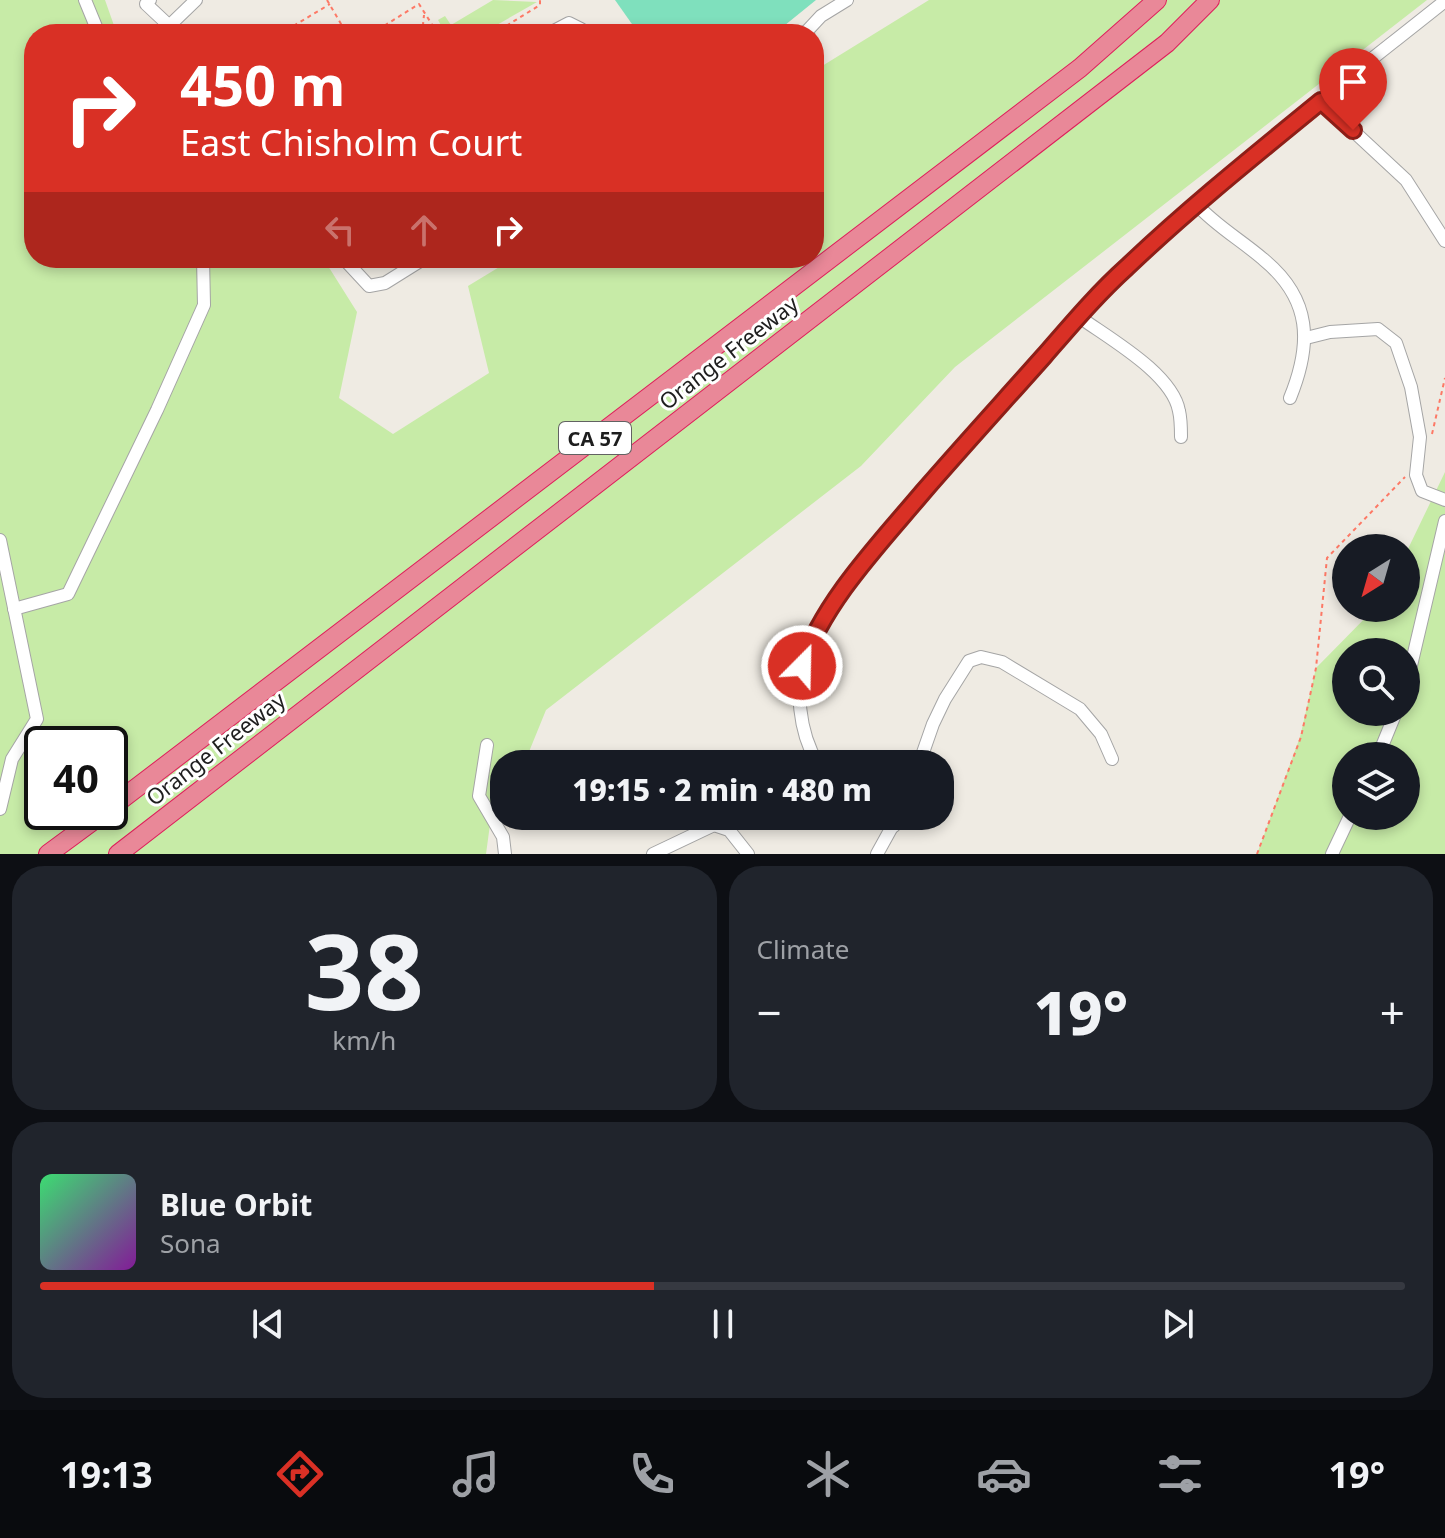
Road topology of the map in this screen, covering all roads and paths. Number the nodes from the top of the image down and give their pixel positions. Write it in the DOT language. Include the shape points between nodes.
graph roads {
  1 [pos="85,0"];
  2 [pos="150,0"];
  3 [pos="196,0"];
  4 [pos="327,0"];
  5 [pos="540,0"];
  6 [pos="847,0"];
  7 [pos="1144,0"];
  8 [pos="1157,0"];
  9 [pos="1210,0"];
  10 [pos="1226,0"];
  11 [pos="330,4"];
  12 [pos="1444,4"];
  13 [pos="424,12"];
  14 [pos="388,23"];
  15 [pos="95,24"];
  16 [pos="168,24"];
  17 [pos="178,24"];
  18 [pos="297,24"];
  19 [pos="341,24"];
  20 [pos="423,24"];
  21 [pos="432,24"];
  22 [pos="509,24"];
  23 [pos="814,24"];
  24 [pos="1167,43"];
  25 [pos="1080,68"];
  26 [pos="1321,101"];
  27 [pos="1196,204"];
  28 [pos="1445,241"];
  29 [pos="824,263"];
  30 [pos="203,268"];
  31 [pos="352,268"];
  32 [pos="409,268"];
  33 [pos="818,268"];
  34 [pos="1078,316"];
  35 [pos="1306,338"];
  36 [pos="1445,378"];
  37 [pos="1290,398"];
  38 [pos="1181,437"];
  39 [pos="1431,442"];
  40 [pos="1416,475"];
  41 [pos="1445,500"];
  42 [pos="1445,521"];
  43 [pos="0,540"];
  44 [pos="14,609"];
  45 [pos="1418,638"];
  46 [pos="487,745"];
  47 [pos="810,750"];
  48 [pos="924,750"];
  49 [pos="1112,759"];
  50 [pos="128,794"];
  51 [pos="0,809"];
  52 [pos="81,830"];
  53 [pos="891,830"];
  54 [pos="1343,830"];
  55 [pos="56,849"];
  56 [pos="118,854"];
  57 [pos="505,854"];
  58 [pos="653,854"];
  59 [pos="748,854"];
  60 [pos="877,854"];
  61 [pos="1257,854"];
  62 [pos="1332,854"];
  1 -- 15 [label="street"];
  2 -- 16 [label="street" via="146,4"];
  3 -- 17 [label="street"];
  4 -- 11 [label="path"];
  5 -- 22 [label="path"];
  6 -- 23 [label="street"];
  7 -- 25 [label="highway"];
  8 -- 25 [label="highway, Orange Freeway / CA 57"];
  9 -- 24 [label="highway, Orange Freeway / CA 57"];
  10 -- 24 [label="highway"];
  11 -- 18 [label="path"];
  11 -- 19 [label="path"];
  12 -- 26 [label="street"];
  13 -- 14 [label="path" via="419,4"];
  13 -- 20 [label="path"];
  13 -- 21 [label="path"];
  24 -- 56 [label="highway, Orange Freeway / CA 57"];
  25 -- 29 [label="highway, Orange Freeway / CA 57"];
  26 -- 27 [label="street"];
  26 -- 28 [label="street" via="1406,180"];
  27 -- 34 [label="street"];
  27 -- 35 [label="street" via="1284,280 1299,308"];
  30 -- 44 [label="street" via="204,305 68,594"];
  31 -- 32 [label="street" via="369,286"];
  33 -- 50 [label="highway, Orange Freeway / CA 57"];
  34 -- 38 [label="street" via="1158,375 1179,409"];
  34 -- 47 [label="street" via="886,536 813,637 802,666 801,712"];
  35 -- 37 [label="street" via="1303,367"];
  35 -- 40 [label="street" via="1378,329 1396,343 1420,437"];
  36 -- 39 [label="path"];
  40 -- 41 [label="street" via="1422,491"];
  40 -- 61 [label="path" via="1408,475 1327,558 1316,668 1301,737"];
  42 -- 45 [label="street"];
  43 -- 44 [label="street"];
  44 -- 51 [label="street" via="37,719 12,759"];
  46 -- 57 [label="street" via="479,796 503,837"];
  48 -- 49 [label="street" via="945,699 969,661 981,657 1002,662 1080,709 1101,734"];
  52 -- 55 [label="highway"];
  53 -- 60 [label="street"];
  54 -- 62 [label="street"];
  58 -- 59 [label="street" via="714,825 729,830"];
}
